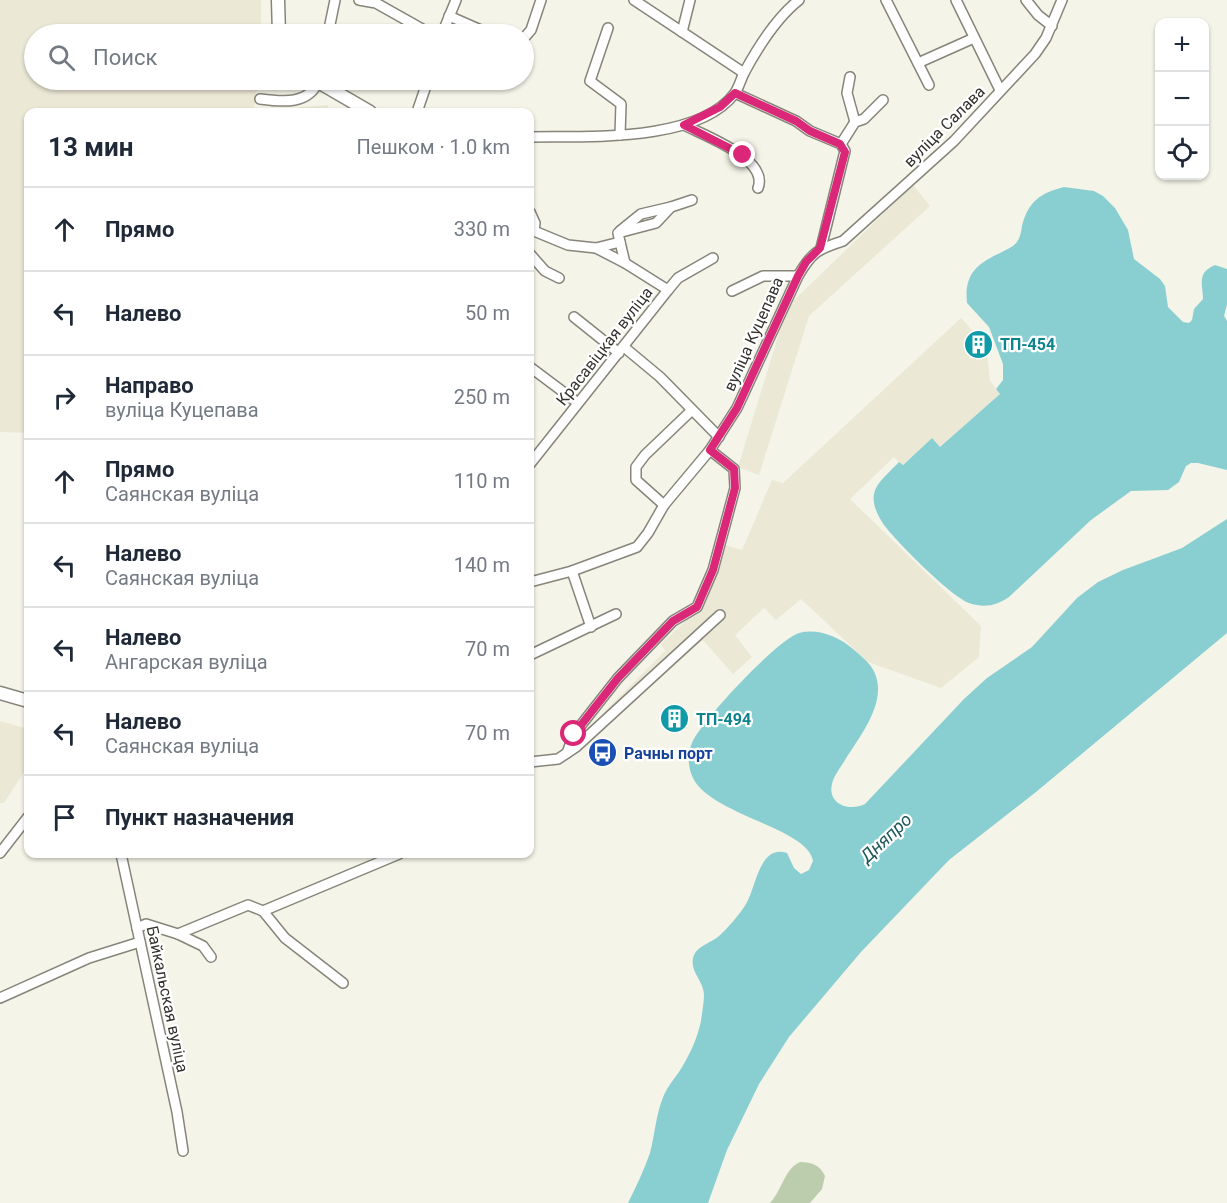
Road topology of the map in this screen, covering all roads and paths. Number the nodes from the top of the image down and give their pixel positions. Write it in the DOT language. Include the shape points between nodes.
graph roads {
  1 [pos="278,0"];
  2 [pos="335,0"];
  3 [pos="359,0"];
  4 [pos="456,0"];
  5 [pos="542,0"];
  6 [pos="634,0"];
  7 [pos="690,0"];
  8 [pos="799,0"];
  9 [pos="886,0"];
  10 [pos="956,0"];
  11 [pos="1026,0"];
  12 [pos="1062,0"];
  13 [pos="378,2"];
  14 [pos="449,16"];
  15 [pos="279,24"];
  16 [pos="330,24"];
  17 [pos="414,24"];
  18 [pos="446,24"];
  19 [pos="467,24"];
  20 [pos="533,24"];
  21 [pos="1052,26"];
  22 [pos="608,28"];
  23 [pos="682,32"];
  24 [pos="974,38"];
  25 [pos="918,63"];
  26 [pos="744,73"];
  27 [pos="850,77"];
  28 [pos="929,85"];
  29 [pos="312,90"];
  30 [pos="334,90"];
  31 [pos="425,90"];
  32 [pos="1000,90"];
  33 [pos="735,93"];
  34 [pos="260,99"];
  35 [pos="883,100"];
  36 [pos="363,108"];
  37 [pos="418,108"];
  38 [pos="855,122"];
  39 [pos="684,125"];
  40 [pos="620,135"];
  41 [pos="534,137"];
  42 [pos="840,144"];
  43 [pos="758,188"];
  44 [pos="692,200"];
  45 [pos="534,236"];
  46 [pos="619,238"];
  47 [pos="596,248"];
  48 [pos="820,248"];
  49 [pos="712,258"];
  50 [pos="534,259"];
  51 [pos="625,262"];
  52 [pos="798,276"];
  53 [pos="559,278"];
  54 [pos="668,290"];
  55 [pos="732,291"];
  56 [pos="574,317"];
  57 [pos="621,350"];
  58 [pos="534,370"];
  59 [pos="578,403"];
  60 [pos="692,410"];
  61 [pos="719,436"];
  62 [pos="534,450"];
  63 [pos="710,450"];
  64 [pos="664,505"];
  65 [pos="572,571"];
  66 [pos="534,581"];
  67 [pos="616,614"];
  68 [pos="720,615"];
  69 [pos="591,627"];
  70 [pos="534,653"];
  71 [pos="0,693"];
  72 [pos="24,700"];
  73 [pos="567,753"];
  74 [pos="534,762"];
  75 [pos="24,822"];
  76 [pos="0,853"];
  77 [pos="122,858"];
  78 [pos="389,858"];
  79 [pos="263,911"];
  80 [pos="137,928"];
  81 [pos="178,934"];
  82 [pos="140,942"];
  83 [pos="211,957"];
  84 [pos="343,983"];
  85 [pos="0,998"];
  86 [pos="183,1151"];
  1 -- 15 [label="main road"];
  2 -- 16 [label="street"];
  3 -- 13 [label="street"];
  4 -- 14 [label="street"];
  5 -- 20 [label="street"];
  6 -- 23 [label="street"];
  7 -- 23 [label="street"];
  8 -- 26 [label="street" via="784,12"];
  9 -- 25 [label="street"];
  10 -- 24 [label="street"];
  11 -- 21 [label="street"];
  12 -- 21 [label="street, вуліца Салава"];
  13 -- 17 [label="street"];
  14 -- 18 [label="street"];
  14 -- 19 [label="street"];
  21 -- 32 [label="street, вуліца Салава" via="1041,47"];
  22 -- 40 [label="street" via="590,81 621,104"];
  23 -- 26 [label="street"];
  24 -- 25 [label="street"];
  24 -- 32 [label="street"];
  25 -- 28 [label="street"];
  26 -- 33 [label="street"];
  27 -- 38 [label="street" via="847,93"];
  29 -- 34 [label="street" via="288,102"];
  30 -- 36 [label="main road"];
  31 -- 37 [label="street"];
  32 -- 48 [label="street, вуліца Салава" via="954,141 843,241"];
  33 -- 39 [label="street" via="720,107"];
  33 -- 42 [label="street"];
  35 -- 38 [label="street" via="864,119"];
  38 -- 42 [label="street"];
  39 -- 40 [label="street"];
  39 -- 43 [label="street" via="743,155 759,174"];
  40 -- 41 [label="street"];
  42 -- 48 [label="street" via="845,152"];
  44 -- 46 [label="street" via="671,207 656,223"];
  45 -- 47 [label="street"];
  46 -- 47 [label="street"];
  46 -- 51 [label="street"];
  47 -- 51 [label="street"];
  48 -- 52 [label="street, вуліца Куцепава"];
  49 -- 54 [label="street, Красавіцкая вуліца" via="678,278"];
  50 -- 53 [label="street" via="545,271"];
  51 -- 54 [label="street"];
  52 -- 55 [label="street" via="763,276"];
  52 -- 61 [label="street, вуліца Куцепава" via="737,408"];
  54 -- 57 [label="street, Красавіцкая вуліца"];
  56 -- 57 [label="street"];
  57 -- 59 [label="street, Красавіцкая вуліца"];
  57 -- 60 [label="street" via="660,377"];
  58 -- 59 [label="street"];
  59 -- 62 [label="street, Красавіцкая вуліца"];
  60 -- 61 [label="street"];
  60 -- 64 [label="street" via="636,467 636,480"];
  61 -- 63 [label="street"];
  63 -- 64 [label="street"];
  63 -- 73 [label="street" via="734,469 735,488 713,570 697,607 673,621 618,678 574,734"];
  64 -- 65 [label="street" via="637,547"];
  65 -- 66 [label="street"];
  65 -- 69 [label="street"];
  67 -- 69 [label="street"];
  68 -- 73 [label="street"];
  69 -- 70 [label="street"];
  71 -- 72 [label="main road"];
  73 -- 74 [label="street" via="552,761"];
  75 -- 76 [label="street"];
  77 -- 80 [label="street, Байкальская вуліца"];
  78 -- 79 [label="street"];
  79 -- 81 [label="street" via="248,905"];
  79 -- 84 [label="street" via="285,938"];
  80 -- 81 [label="street" via="146,924"];
  80 -- 82 [label="street, Байкальская вуліца"];
  81 -- 83 [label="street" via="202,946"];
  82 -- 85 [label="street" via="89,958"];
  82 -- 86 [label="street, Байкальская вуліца"];
}
